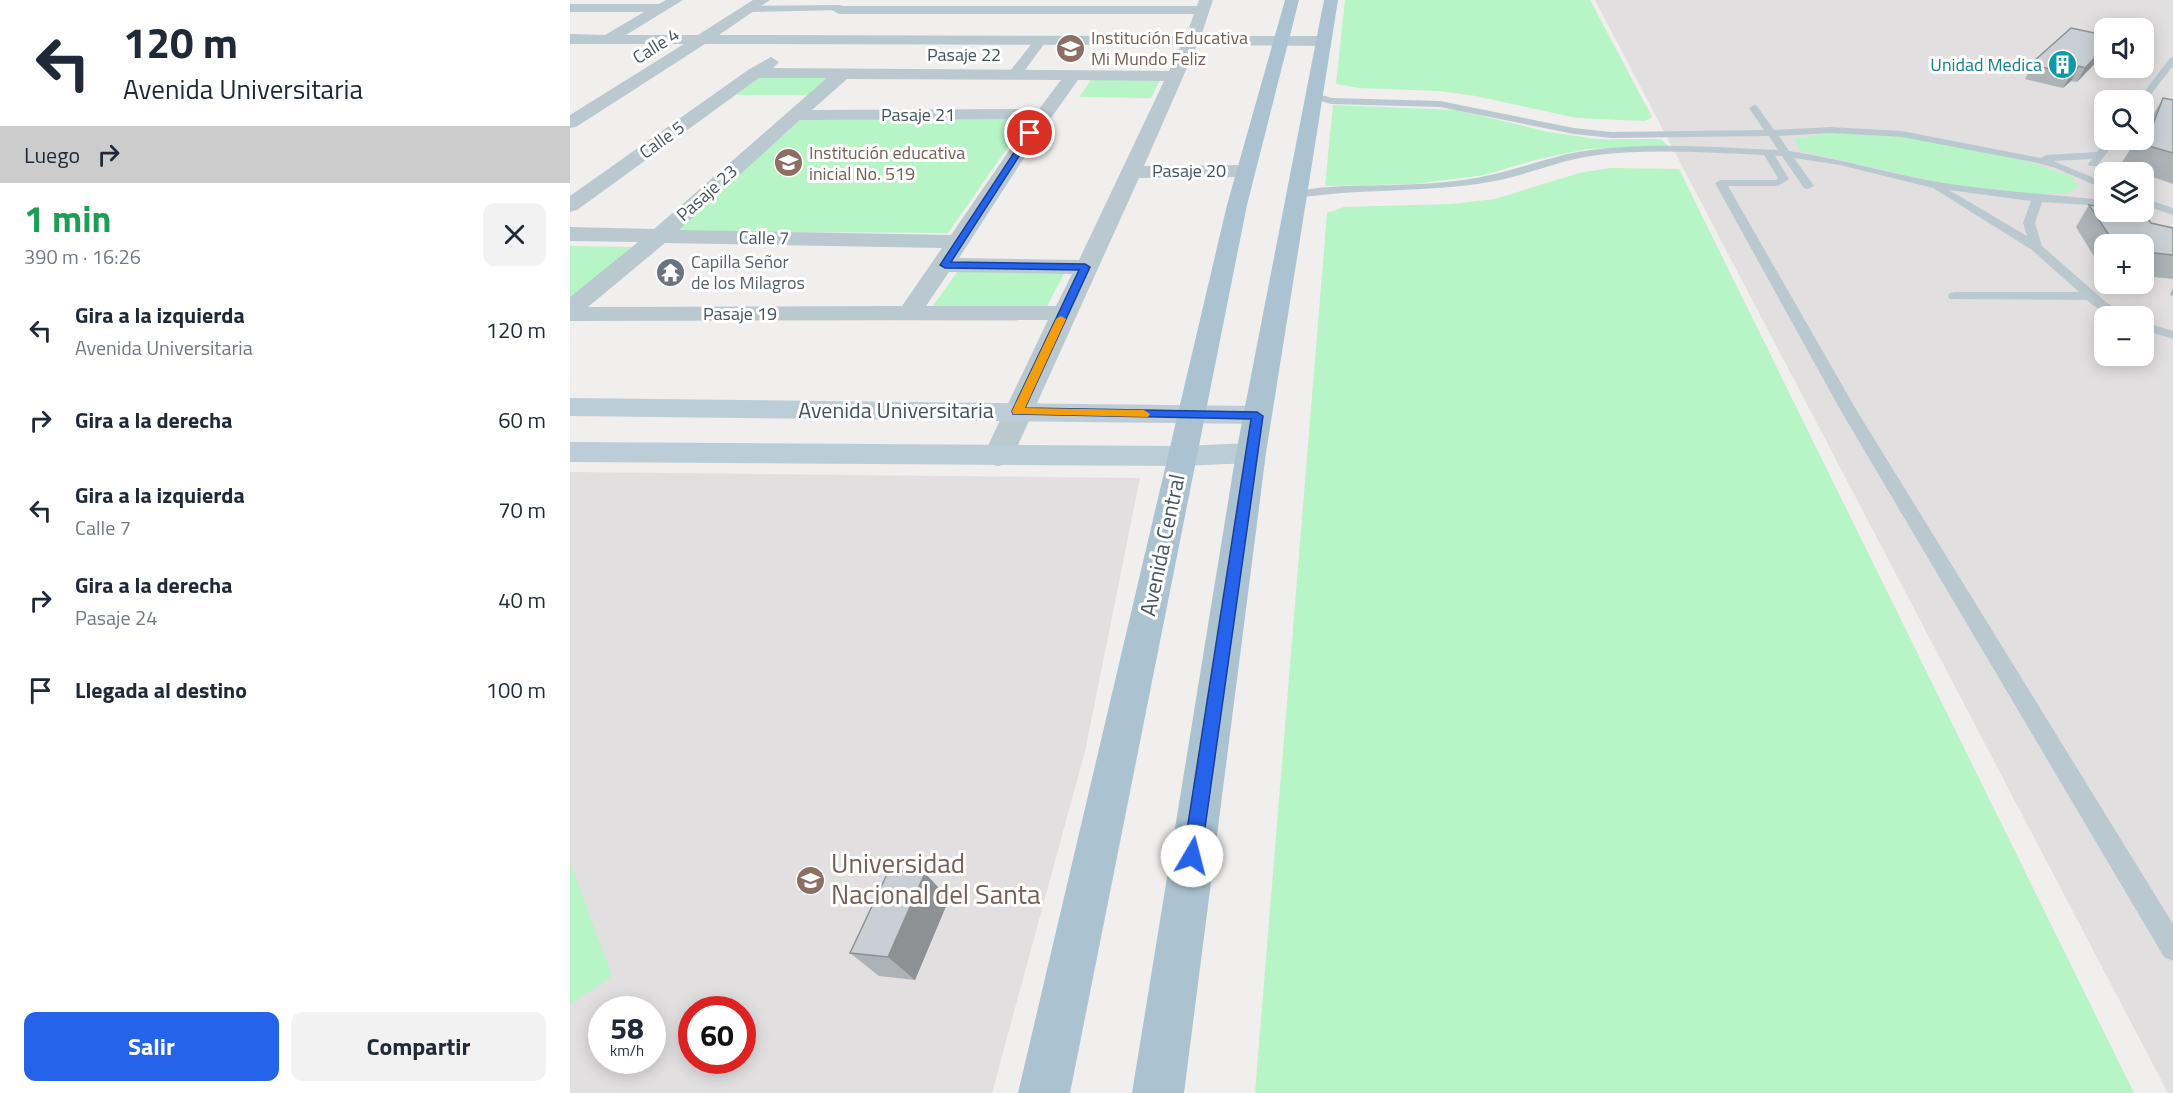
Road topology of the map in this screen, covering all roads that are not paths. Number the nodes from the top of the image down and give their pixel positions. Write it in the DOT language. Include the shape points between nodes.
graph roads {
  1 [pos="853,0"];
  2 [pos="934,0"];
  3 [pos="1292,0"];
  4 [pos="1331,0"];
  5 [pos="670,4"];
  6 [pos="756,4"];
  7 [pos="1123,5"];
  8 [pos="1205,5"];
  9 [pos="570,8"];
  10 [pos="839,9"];
  11 [pos="920,10"];
  12 [pos="570,39"];
  13 [pos="608,39"];
  14 [pos="803,39"];
  15 [pos="703,40"];
  16 [pos="1041,40"];
  17 [pos="1193,40"];
  18 [pos="1280,41"];
  19 [pos="1323,41"];
  20 [pos="580,55"];
  21 [pos="2173,60"];
  22 [pos="754,73"];
  23 [pos="842,74"];
  24 [pos="1015,74"];
  25 [pos="1074,75"];
  26 [pos="1174,76"];
  27 [pos="2150,90"];
  28 [pos="1314,96"];
  29 [pos="1754,108"];
  30 [pos="1043,114"];
  31 [pos="794,115"];
  32 [pos="570,123"];
  33 [pos="1770,133"];
  34 [pos="2101,150"];
  35 [pos="1776,152"];
  36 [pos="2098,154"];
  37 [pos="2034,159"];
  38 [pos="1244,171"];
  39 [pos="1134,172"];
  40 [pos="2084,177"];
  41 [pos="2094,182"];
  42 [pos="1931,184"];
  43 [pos="1808,186"];
  44 [pos="1298,195"];
  45 [pos="2038,198"];
  46 [pos="2071,199"];
  47 [pos="2094,201"];
  48 [pos="2154,205"];
  49 [pos="570,206"];
  50 [pos="2154,209"];
  51 [pos="2170,211"];
  52 [pos="570,234"];
  53 [pos="659,236"];
  54 [pos="957,242"];
  55 [pos="2036,247"];
  56 [pos="945,265"];
  57 [pos="1085,267"];
  58 [pos="1955,296"];
  59 [pos="2091,296"];
  60 [pos="2106,306"];
  61 [pos="570,309"];
  62 [pos="909,313"];
  63 [pos="1064,313"];
  64 [pos="570,314"];
  65 [pos="2154,329"];
  66 [pos="2173,335"];
  67 [pos="570,407"];
  68 [pos="1017,411"];
  69 [pos="1189,415"];
  70 [pos="1257,416"];
  71 [pos="570,452"];
  72 [pos="1251,453"];
  73 [pos="998,456"];
  74 [pos="1180,456"];
  75 [pos="2173,948"];
  76 [pos="1044,1093"];
  77 [pos="1158,1093"];
  1 -- 10 [label="street, Calle 5"];
  2 -- 11 [label="street"];
  3 -- 18 [label="main road, Avenida Central"];
  4 -- 19 [label="main road"];
  5 -- 9 [label="street"];
  5 -- 13 [label="street"];
  6 -- 10 [label="street"];
  6 -- 15 [label="street, Calle 4"];
  7 -- 8 [label="street"];
  7 -- 11 [label="street"];
  8 -- 17 [label="street"];
  10 -- 11 [label="street"];
  10 -- 14 [label="street, Calle 5"];
  12 -- 13 [label="street"];
  13 -- 15 [label="street"];
  13 -- 20 [label="street"];
  14 -- 15 [label="street"];
  14 -- 16 [label="street"];
  14 -- 22 [label="street, Calle 5"];
  15 -- 32 [label="street, Calle 4"];
  16 -- 17 [label="street"];
  16 -- 24 [label="street"];
  17 -- 18 [label="street"];
  17 -- 26 [label="street"];
  18 -- 19 [label="street"];
  18 -- 38 [label="main road, Avenida Central"];
  19 -- 28 [label="main road"];
  21 -- 27 [label="lane"];
  22 -- 23 [label="street, Pasaje 22"];
  22 -- 49 [label="street, Calle 5"];
  23 -- 24 [label="street, Pasaje 22"];
  23 -- 31 [label="street, Pasaje 23"];
  24 -- 25 [label="street, Pasaje 22"];
  25 -- 26 [label="street, Pasaje 22"];
  25 -- 30 [label="street"];
  26 -- 39 [label="street"];
  28 -- 33 [label="lane" via="1331,101 1440,104 1611,135"];
  28 -- 44 [label="main road"];
  29 -- 33 [label="lane"];
  30 -- 31 [label="street, Pasaje 21"];
  30 -- 54 [label="street"];
  31 -- 53 [label="street, Pasaje 23"];
  33 -- 35 [label="lane"];
  33 -- 37 [label="lane" via="1831,130 1902,134"];
  34 -- 36 [label="lane"];
  35 -- 42 [label="lane" via="1840,162"];
  35 -- 43 [label="lane"];
  35 -- 44 [label="lane" via="1680,149 1592,153 1490,179"];
  35 -- 75 [label="lane" via="1784,179 1778,183 1721,183 1849,411"];
  36 -- 37 [label="lane"];
  36 -- 40 [label="lane"];
  37 -- 40 [label="lane"];
  38 -- 39 [label="street, Pasaje 20"];
  38 -- 69 [label="main road, Avenida Central"];
  39 -- 57 [label="street"];
  40 -- 41 [label="lane"];
  40 -- 46 [label="lane" via="2089,189"];
  42 -- 45 [label="lane"];
  42 -- 55 [label="lane"];
  44 -- 70 [label="main road"];
  45 -- 46 [label="lane"];
  45 -- 55 [label="lane" via="2030,223"];
  46 -- 47 [label="lane"];
  48 -- 51 [label="lane"];
  50 -- 51 [label="lane"];
  52 -- 53 [label="street, Calle 7"];
  53 -- 54 [label="street, Calle 7"];
  53 -- 61 [label="street, Pasaje 23"];
  54 -- 56 [label="street"];
  55 -- 59 [label="lane"];
  56 -- 57 [label="street"];
  56 -- 62 [label="street"];
  57 -- 63 [label="street"];
  58 -- 59 [label="lane"];
  59 -- 60 [label="lane"];
  62 -- 63 [label="street, Pasaje 19"];
  62 -- 64 [label="street, Pasaje 19"];
  63 -- 68 [label="street"];
  65 -- 66 [label="lane"];
  67 -- 68 [label="main road, Avenida Universitaria"];
  68 -- 69 [label="main road, Avenida Universitaria"];
  68 -- 73 [label="street"];
  69 -- 70 [label="main road, Avenida Universitaria"];
  69 -- 74 [label="main road, Avenida Central"];
  70 -- 72 [label="main road"];
  71 -- 73 [label="main road"];
  72 -- 74 [label="main road"];
  72 -- 77 [label="main road"];
  73 -- 74 [label="main road"];
  74 -- 76 [label="main road, Avenida Central"];
}
